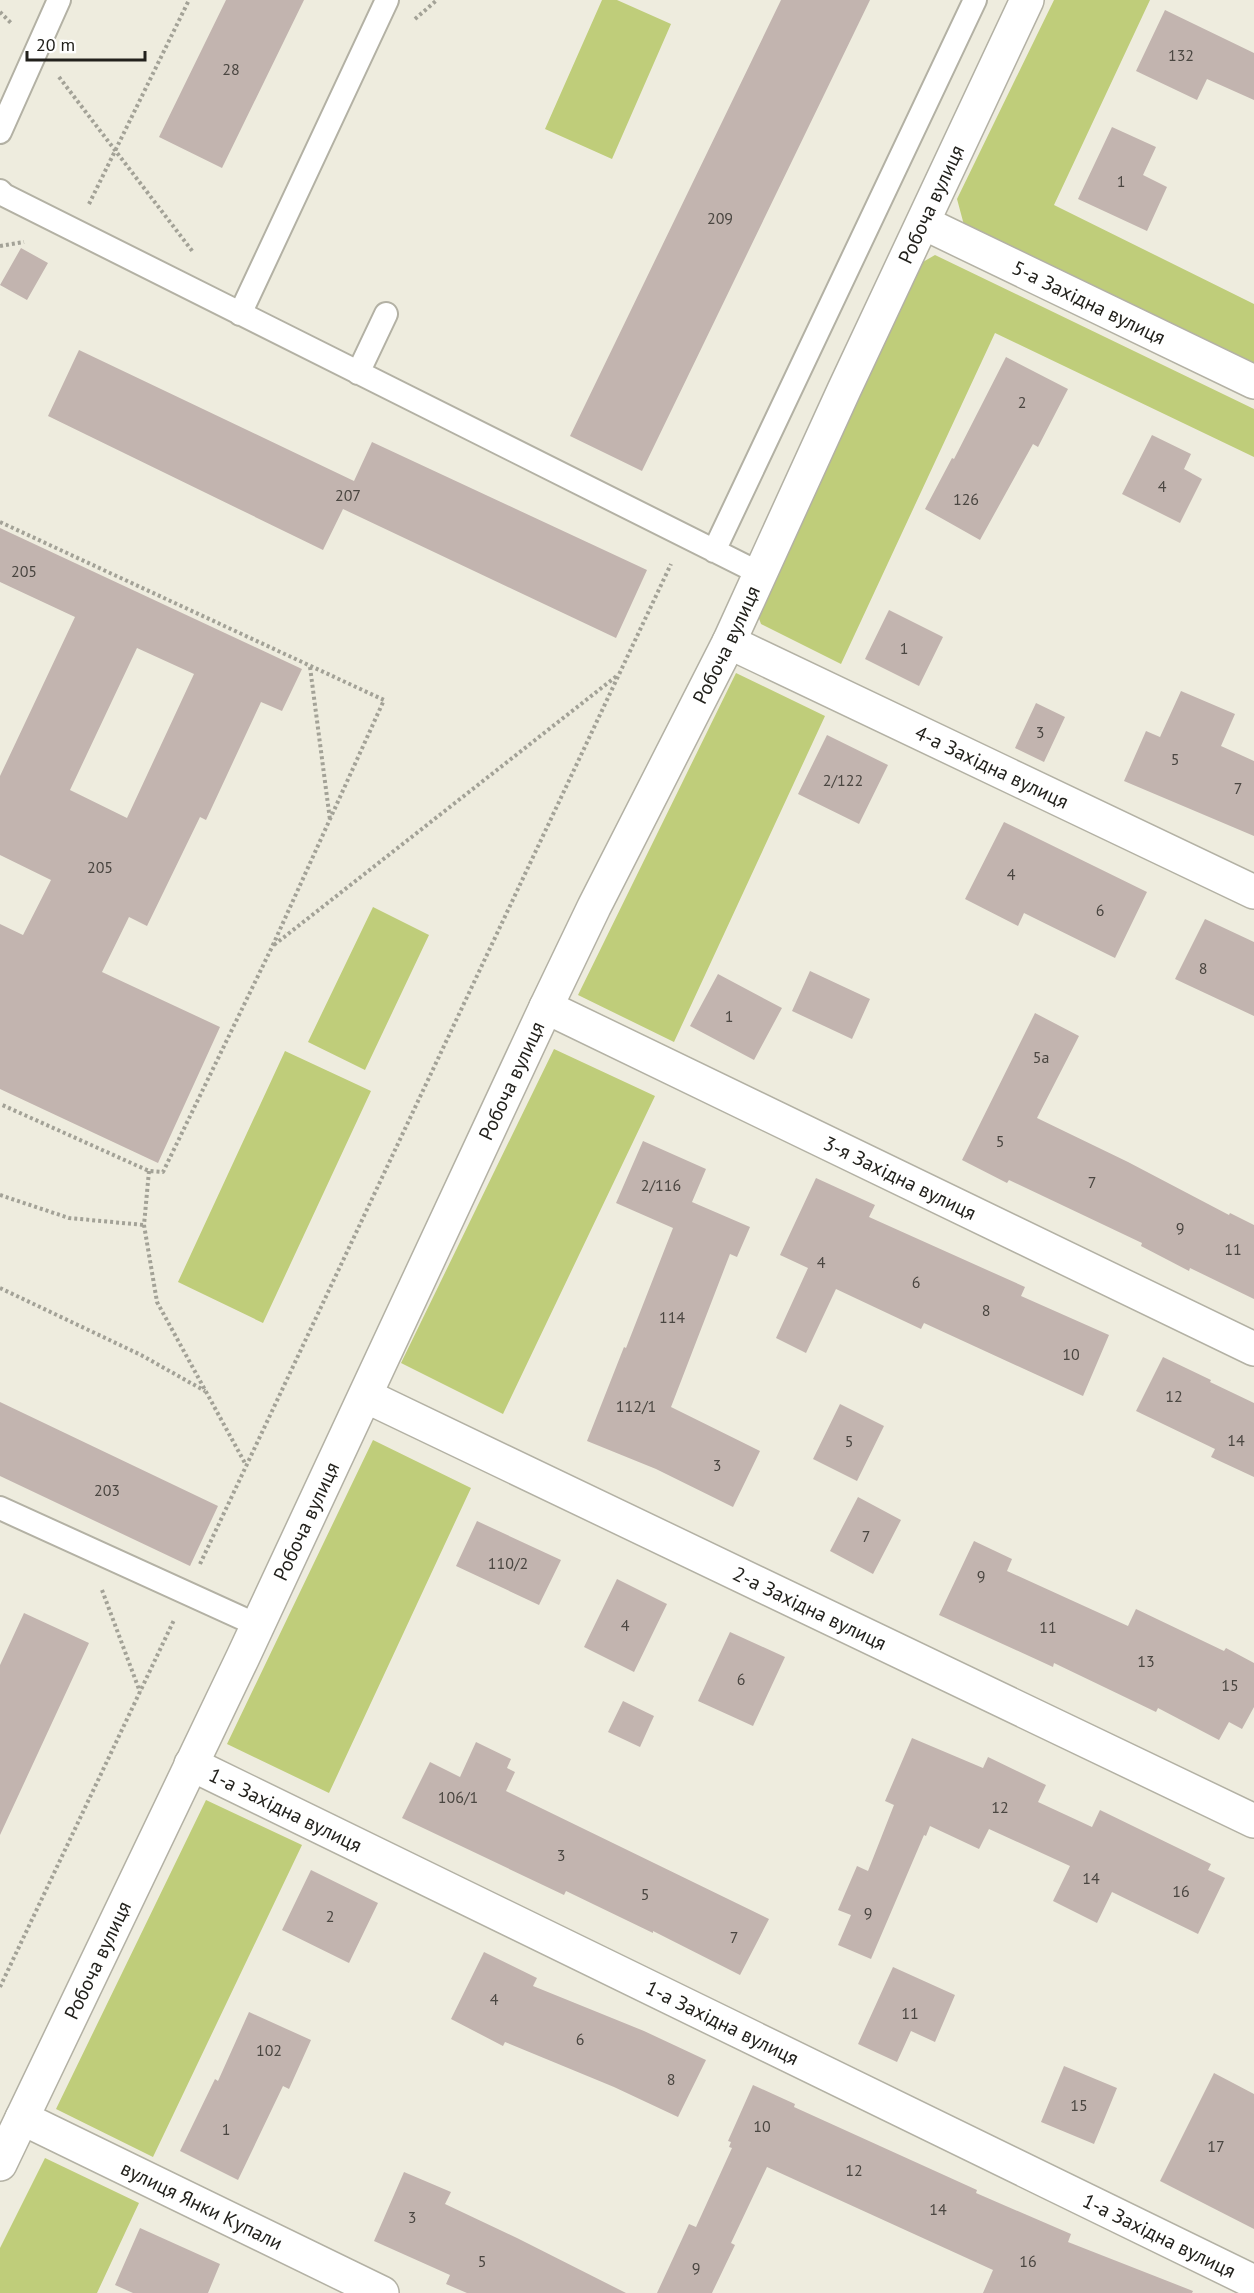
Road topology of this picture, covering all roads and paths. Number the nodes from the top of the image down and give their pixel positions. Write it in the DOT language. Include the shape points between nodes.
graph roads {
  1 [pos="59,0"];
  2 [pos="189,0"];
  3 [pos="387,0"];
  4 [pos="975,0"];
  5 [pos="1027,0"];
  6 [pos="0,12"];
  7 [pos="37,48"];
  8 [pos="0,132"];
  9 [pos="115,150"];
  10 [pos="0,191"];
  11 [pos="924,223"];
  12 [pos="75,231"];
  13 [pos="198,259"];
  14 [pos="240,314"];
  15 [pos="386,314"];
  16 [pos="358,373"];
  17 [pos="1254,382"];
  18 [pos="0,522"];
  19 [pos="684,536"];
  20 [pos="714,551"];
  21 [pos="761,574"];
  22 [pos="729,642"];
  23 [pos="310,666"];
  24 [pos="618,674"];
  25 [pos="330,820"];
  26 [pos="1254,892"];
  27 [pos="272,947"];
  28 [pos="546,1007"];
  29 [pos="0,1104"];
  30 [pos="149,1171"];
  31 [pos="0,1195"];
  32 [pos="144,1225"];
  33 [pos="0,1288"];
  34 [pos="1254,1349"];
  35 [pos="206,1391"];
  36 [pos="366,1396"];
  37 [pos="246,1466"];
  38 [pos="0,1508"];
  39 [pos="86,1547"];
  40 [pos="187,1593"];
  41 [pos="257,1625"];
  42 [pos="140,1692"];
  43 [pos="191,1764"];
  44 [pos="1254,1821"];
  45 [pos="0,1987"];
  46 [pos="22,2118"];
  47 [pos="0,2164"];
  48 [pos="1254,2282"];
  49 [pos="382,2293"];
  1 -- 7 [label="lane"];
  2 -- 9 [label="path"];
  3 -- 14 [label="lane"];
  4 -- 20 [label="lane"];
  5 -- 11 [label="street, Робоча вулиця"];
  6 -- 7 [label="path"];
  7 -- 8 [label="lane"];
  7 -- 9 [label="path"];
  9 -- 12 [label="path"];
  9 -- 13 [label="path"];
  10 -- 12 [label="lane"];
  11 -- 17 [label="street, 5-а Західна вулиця"];
  11 -- 21 [label="street, Робоча вулиця"];
  12 -- 14 [label="lane"];
  14 -- 16 [label="lane"];
  15 -- 16 [label="lane"];
  16 -- 19 [label="lane"];
  18 -- 23 [label="path"];
  19 -- 20 [label="lane"];
  19 -- 24 [label="path"];
  20 -- 21 [label="lane"];
  21 -- 22 [label="street, Робоча вулиця"];
  22 -- 26 [label="street, 4-а Західна вулиця"];
  22 -- 28 [label="street, Робоча вулиця"];
  23 -- 25 [label="path"];
  23 -- 25 [label="path" via="384,700"];
  24 -- 27 [label="path"];
  24 -- 37 [label="path"];
  25 -- 27 [label="path"];
  27 -- 30 [label="path" via="163,1172"];
  28 -- 34 [label="street, 3-я Західна вулиця"];
  28 -- 36 [label="street, Робоча вулиця"];
  29 -- 30 [label="path"];
  30 -- 32 [label="path"];
  31 -- 32 [label="path" via="69,1218"];
  32 -- 35 [label="path" via="157,1302"];
  33 -- 35 [label="path" via="141,1355"];
  35 -- 37 [label="path"];
  36 -- 41 [label="street, Робоча вулиця"];
  36 -- 44 [label="street, 2-а Західна вулиця"];
  37 -- 40 [label="path"];
  38 -- 39 [label="lane"];
  39 -- 40 [label="lane"];
  39 -- 42 [label="path"];
  40 -- 41 [label="lane"];
  40 -- 42 [label="path"];
  41 -- 43 [label="street, Робоча вулиця"];
  42 -- 45 [label="path"];
  43 -- 46 [label="street, Робоча вулиця"];
  43 -- 48 [label="street, 1-а Західна вулиця"];
  46 -- 47 [label="street, Робоча вулиця"];
  46 -- 49 [label="street, вулиця Янки Купали"];
}
